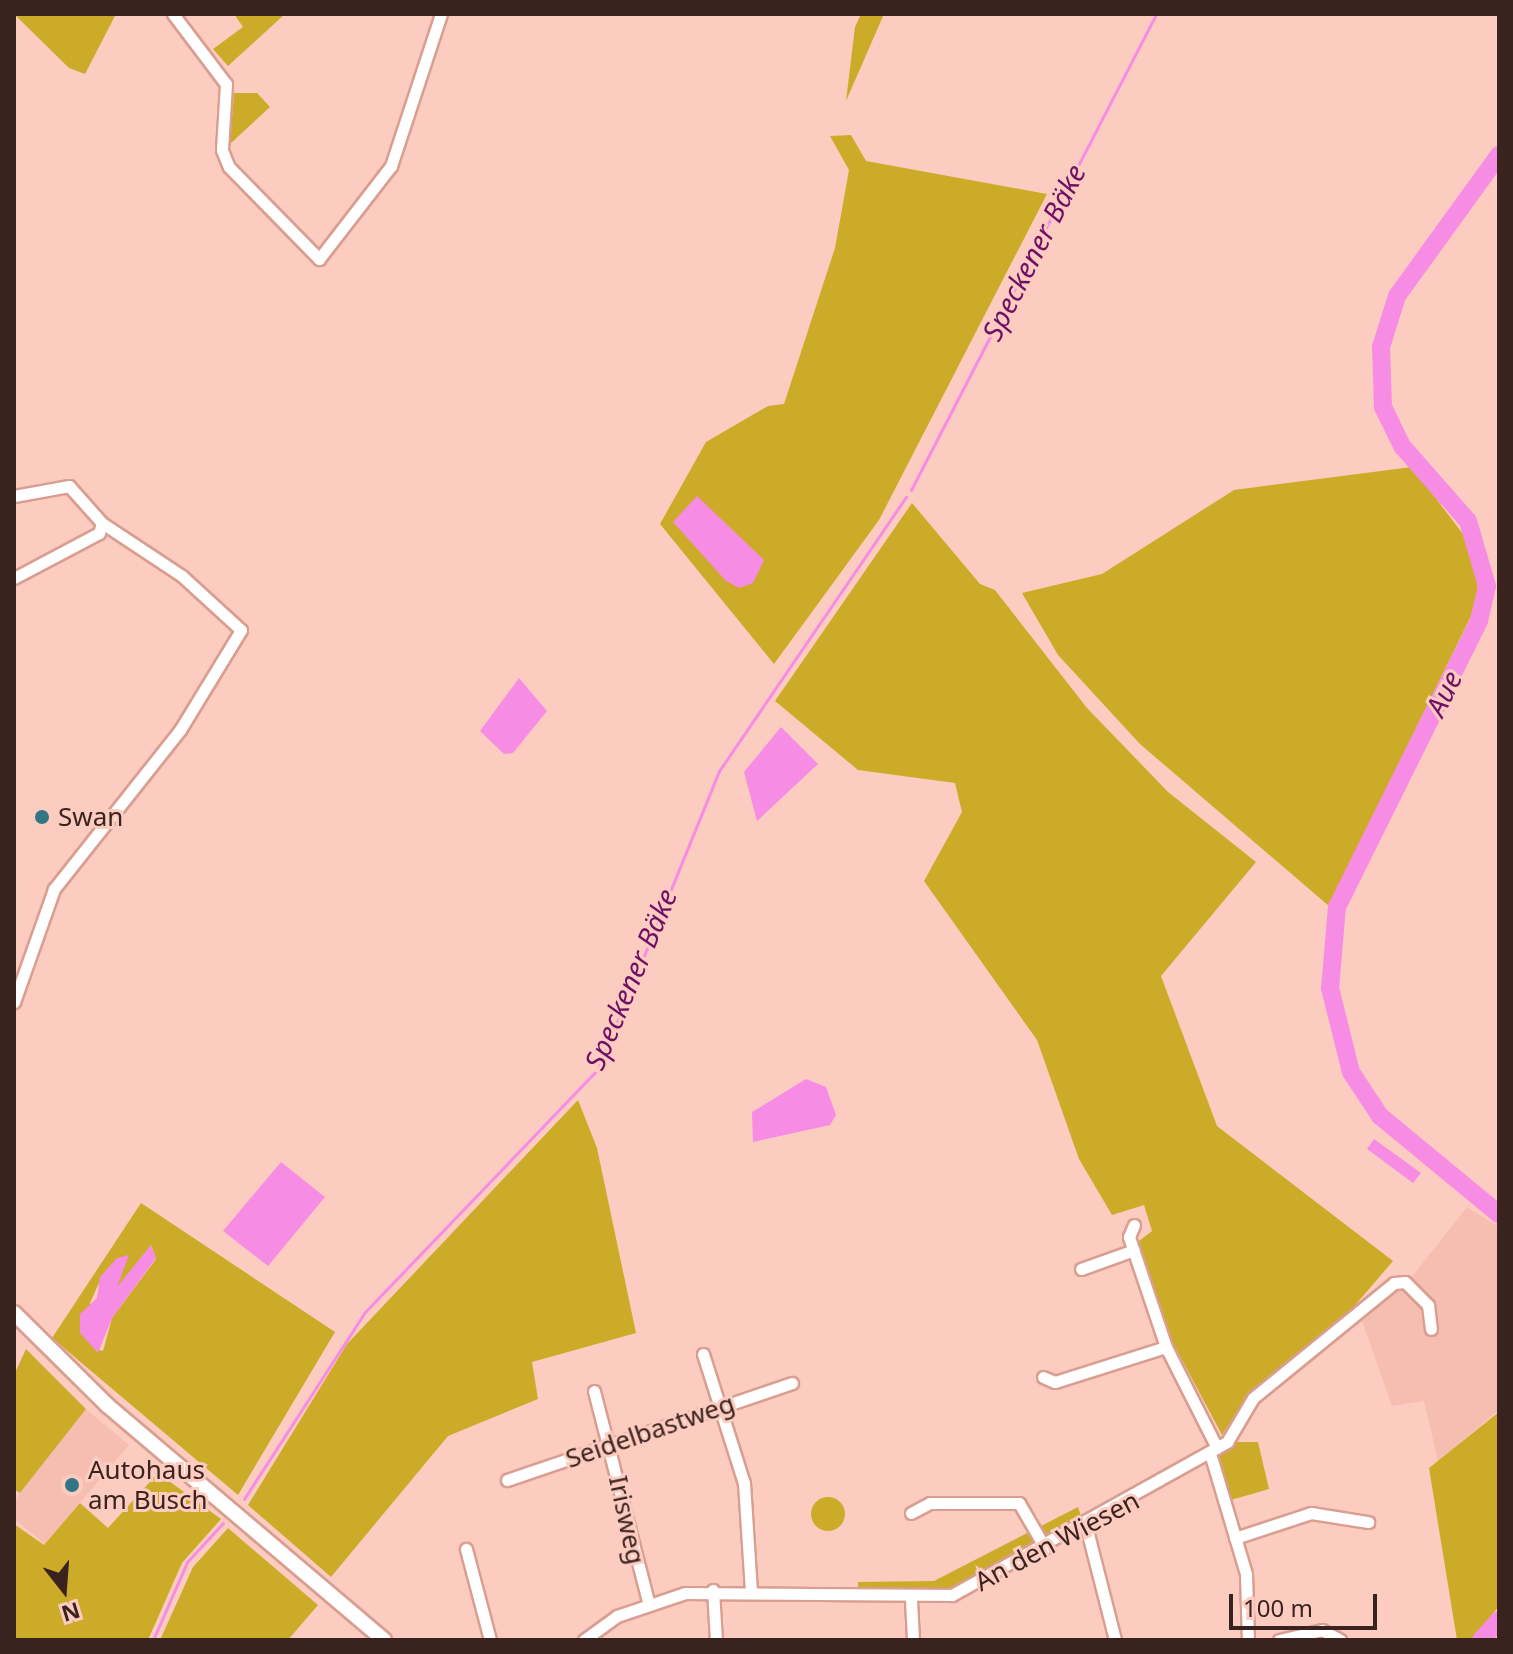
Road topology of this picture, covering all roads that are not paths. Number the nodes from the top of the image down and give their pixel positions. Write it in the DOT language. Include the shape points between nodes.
graph roads {
  1 [pos="173,14"];
  2 [pos="441,14"];
  3 [pos="14,496"];
  4 [pos="102,523"];
  5 [pos="14,578"];
  6 [pos="14,1002"];
  7 [pos="1134,1225"];
  8 [pos="1134,1250"];
  9 [pos="1081,1269"];
  10 [pos="14,1313"];
  11 [pos="1431,1329"];
  12 [pos="1166,1347"];
  13 [pos="703,1354"];
  14 [pos="1043,1377"];
  15 [pos="792,1383"];
  16 [pos="594,1391"];
  17 [pos="719,1408"];
  18 [pos="612,1444"];
  19 [pos="1214,1451"];
  20 [pos="507,1480"];
  21 [pos="911,1513"];
  22 [pos="1368,1522"];
  23 [pos="1086,1526"];
  24 [pos="1235,1538"];
  25 [pos="1045,1548"];
  26 [pos="466,1549"];
  27 [pos="713,1590"];
  28 [pos="751,1590"];
  29 [pos="911,1600"];
  30 [pos="648,1602"];
  31 [pos="384,1640"];
  32 [pos="490,1640"];
  33 [pos="584,1640"];
  34 [pos="716,1640"];
  35 [pos="913,1640"];
  36 [pos="1115,1640"];
  37 [pos="1248,1640"];
  38 [pos="1279,1640"];
  39 [pos="1340,1640"];
  1 -- 2 [label="street" via="226,84 222,150 229,167 319,259 391,166"];
  3 -- 4 [label="street" via="69,486"];
  4 -- 5 [label="street" via="99,533"];
  4 -- 6 [label="street" via="182,576 241,630 180,730 54,889"];
  7 -- 8 [label="street"];
  8 -- 9 [label="street"];
  8 -- 12 [label="street"];
  10 -- 31 [label="main road" via="231,1511"];
  11 -- 19 [label="street, An den Wiesen" via="1428,1305 1405,1282 1394,1283 1253,1398"];
  12 -- 14 [label="street" via="1055,1382"];
  12 -- 19 [label="street"];
  13 -- 17 [label="street"];
  15 -- 17 [label="street, Seidelbastweg"];
  16 -- 18 [label="street, Irisweg"];
  17 -- 18 [label="street, Seidelbastweg"];
  17 -- 28 [label="street" via="744,1483"];
  18 -- 20 [label="street, Seidelbastweg"];
  18 -- 30 [label="street, Irisweg"];
  19 -- 23 [label="street, An den Wiesen"];
  19 -- 24 [label="street"];
  21 -- 25 [label="street" via="930,1503 1019,1503"];
  22 -- 24 [label="street" via="1311,1513"];
  23 -- 25 [label="street, An den Wiesen"];
  23 -- 36 [label="street"];
  24 -- 37 [label="street" via="1246,1574"];
  25 -- 29 [label="street, An den Wiesen" via="952,1595"];
  26 -- 32 [label="street"];
  27 -- 28 [label="street, An den Wiesen"];
  27 -- 30 [label="street, An den Wiesen"];
  27 -- 34 [label="street"];
  28 -- 29 [label="street, An den Wiesen"];
  29 -- 35 [label="street"];
  30 -- 33 [label="street, An den Wiesen"];
  38 -- 39 [label="street" via="1322,1630"];
}
